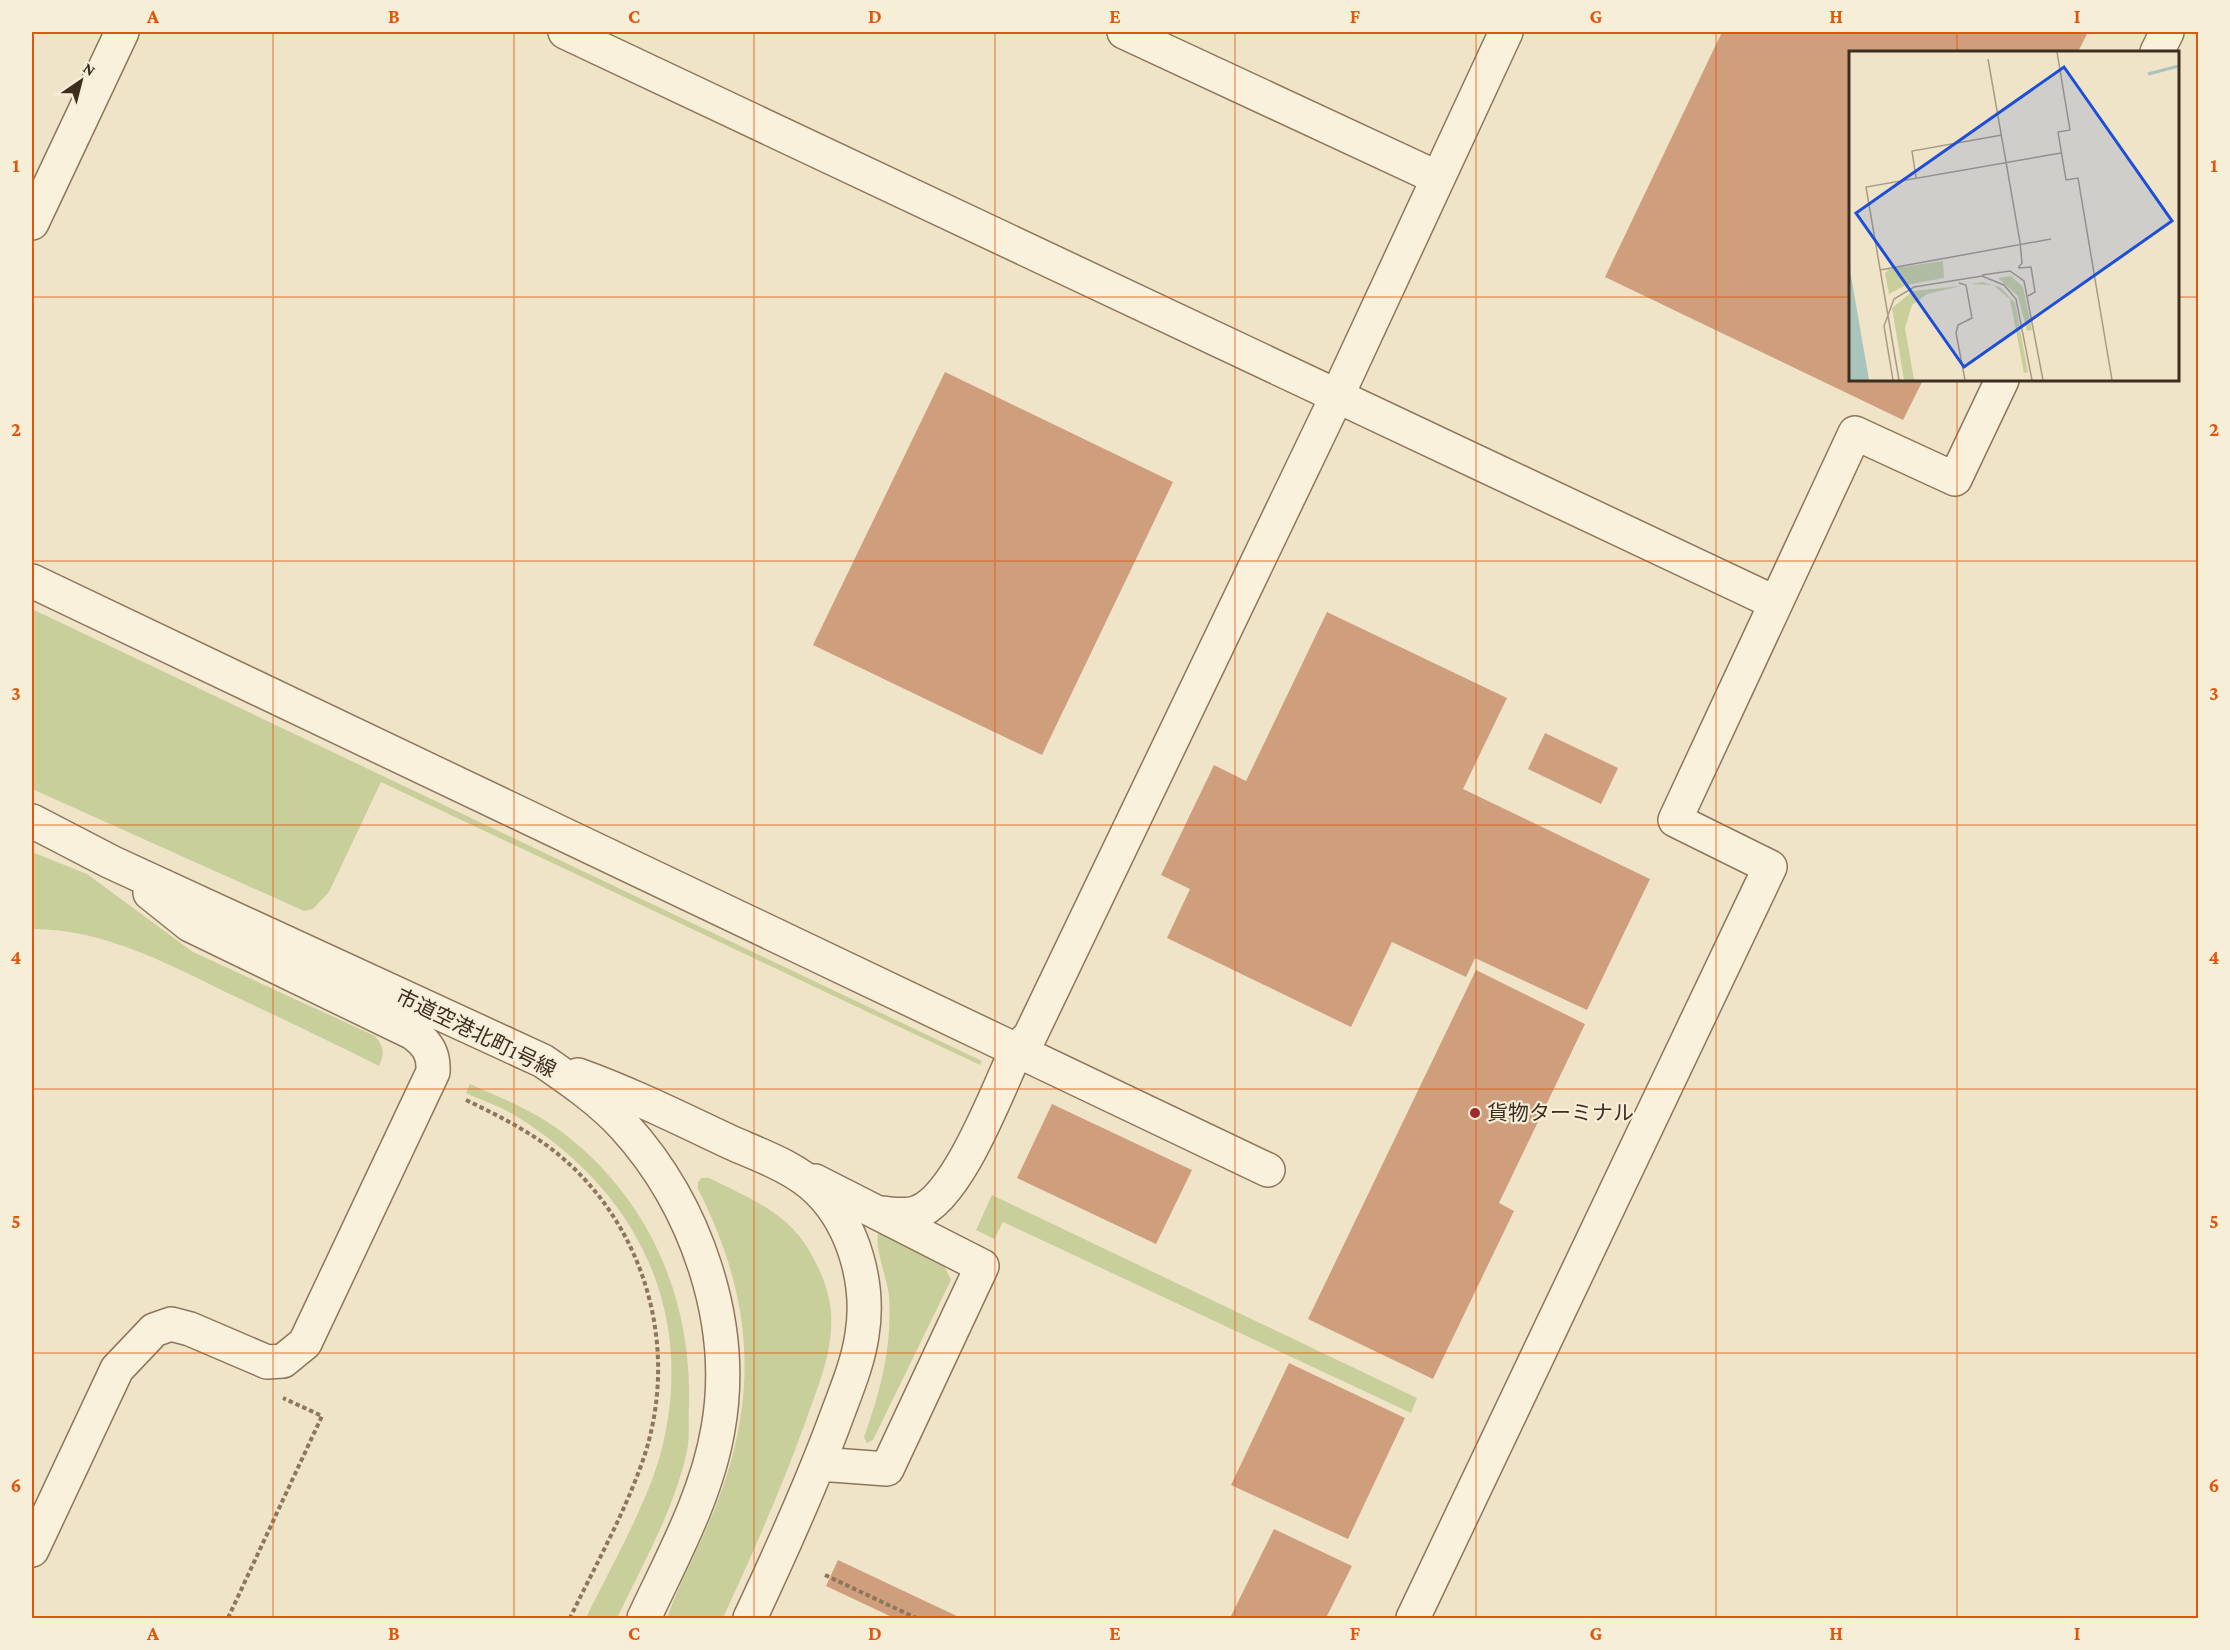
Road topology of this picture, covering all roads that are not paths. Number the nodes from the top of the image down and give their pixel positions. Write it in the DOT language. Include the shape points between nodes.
graph roads {
  1 [pos="122,32"];
  2 [pos="565,32"];
  3 [pos="1124,32"];
  4 [pos="1506,32"];
  5 [pos="2167,32"];
  6 [pos="613,42"];
  7 [pos="2158,51"];
  8 [pos="1438,178"];
  9 [pos="32,223"];
  10 [pos="2002,381"];
  11 [pos="1338,394"];
  12 [pos="32,581"];
  13 [pos="1776,603"];
  14 [pos="32,821"];
  15 [pos="111,862"];
  16 [pos="1017,1049"];
  17 [pos="543,1061"];
  18 [pos="792,1170"];
  19 [pos="1268,1170"];
  20 [pos="881,1213"];
  21 [pos="819,1464"];
  22 [pos="32,1550"];
  23 [pos="644,1618"];
  24 [pos="750,1618"];
  25 [pos="1413,1618"];
  1 -- 9 [label="street"];
  2 -- 6 [label="street"];
  3 -- 8 [label="street"];
  4 -- 8 [label="street"];
  5 -- 7 [label="street"];
  6 -- 11 [label="street"];
  8 -- 11 [label="street"];
  10 -- 13 [label="street" via="1955,479 1855,433"];
  11 -- 13 [label="street"];
  11 -- 16 [label="street" via="1030,1036"];
  12 -- 16 [label="street"];
  13 -- 25 [label="street" via="1675,820 1770,867"];
  14 -- 15 [label="street, 市道空港北町1号線"];
  15 -- 17 [label="street, 市道空港北町1号線"];
  15 -- 22 [label="street" via="190,925 414,1033 428,1047 433,1062 427,1089 305,1343 283,1361 267,1362 190,1329 171,1324 154,1330 117,1369"];
  16 -- 19 [label="street"];
  16 -- 20 [label="street" via="966,1155 942,1195 910,1215"];
  17 -- 18 [label="street" via="627,1093"];
  17 -- 23 [label="street, 市道空港北町1号線" via="585,1090 624,1126 656,1166 682,1209 717,1316 723,1374 718,1429 704,1482"];
  18 -- 20 [label="street"];
  18 -- 21 [label="street" via="819,1191 847,1230 864,1303 862,1335 854,1366"];
  20 -- 21 [label="street" via="982,1266 886,1469"];
  21 -- 24 [label="street"];
}
